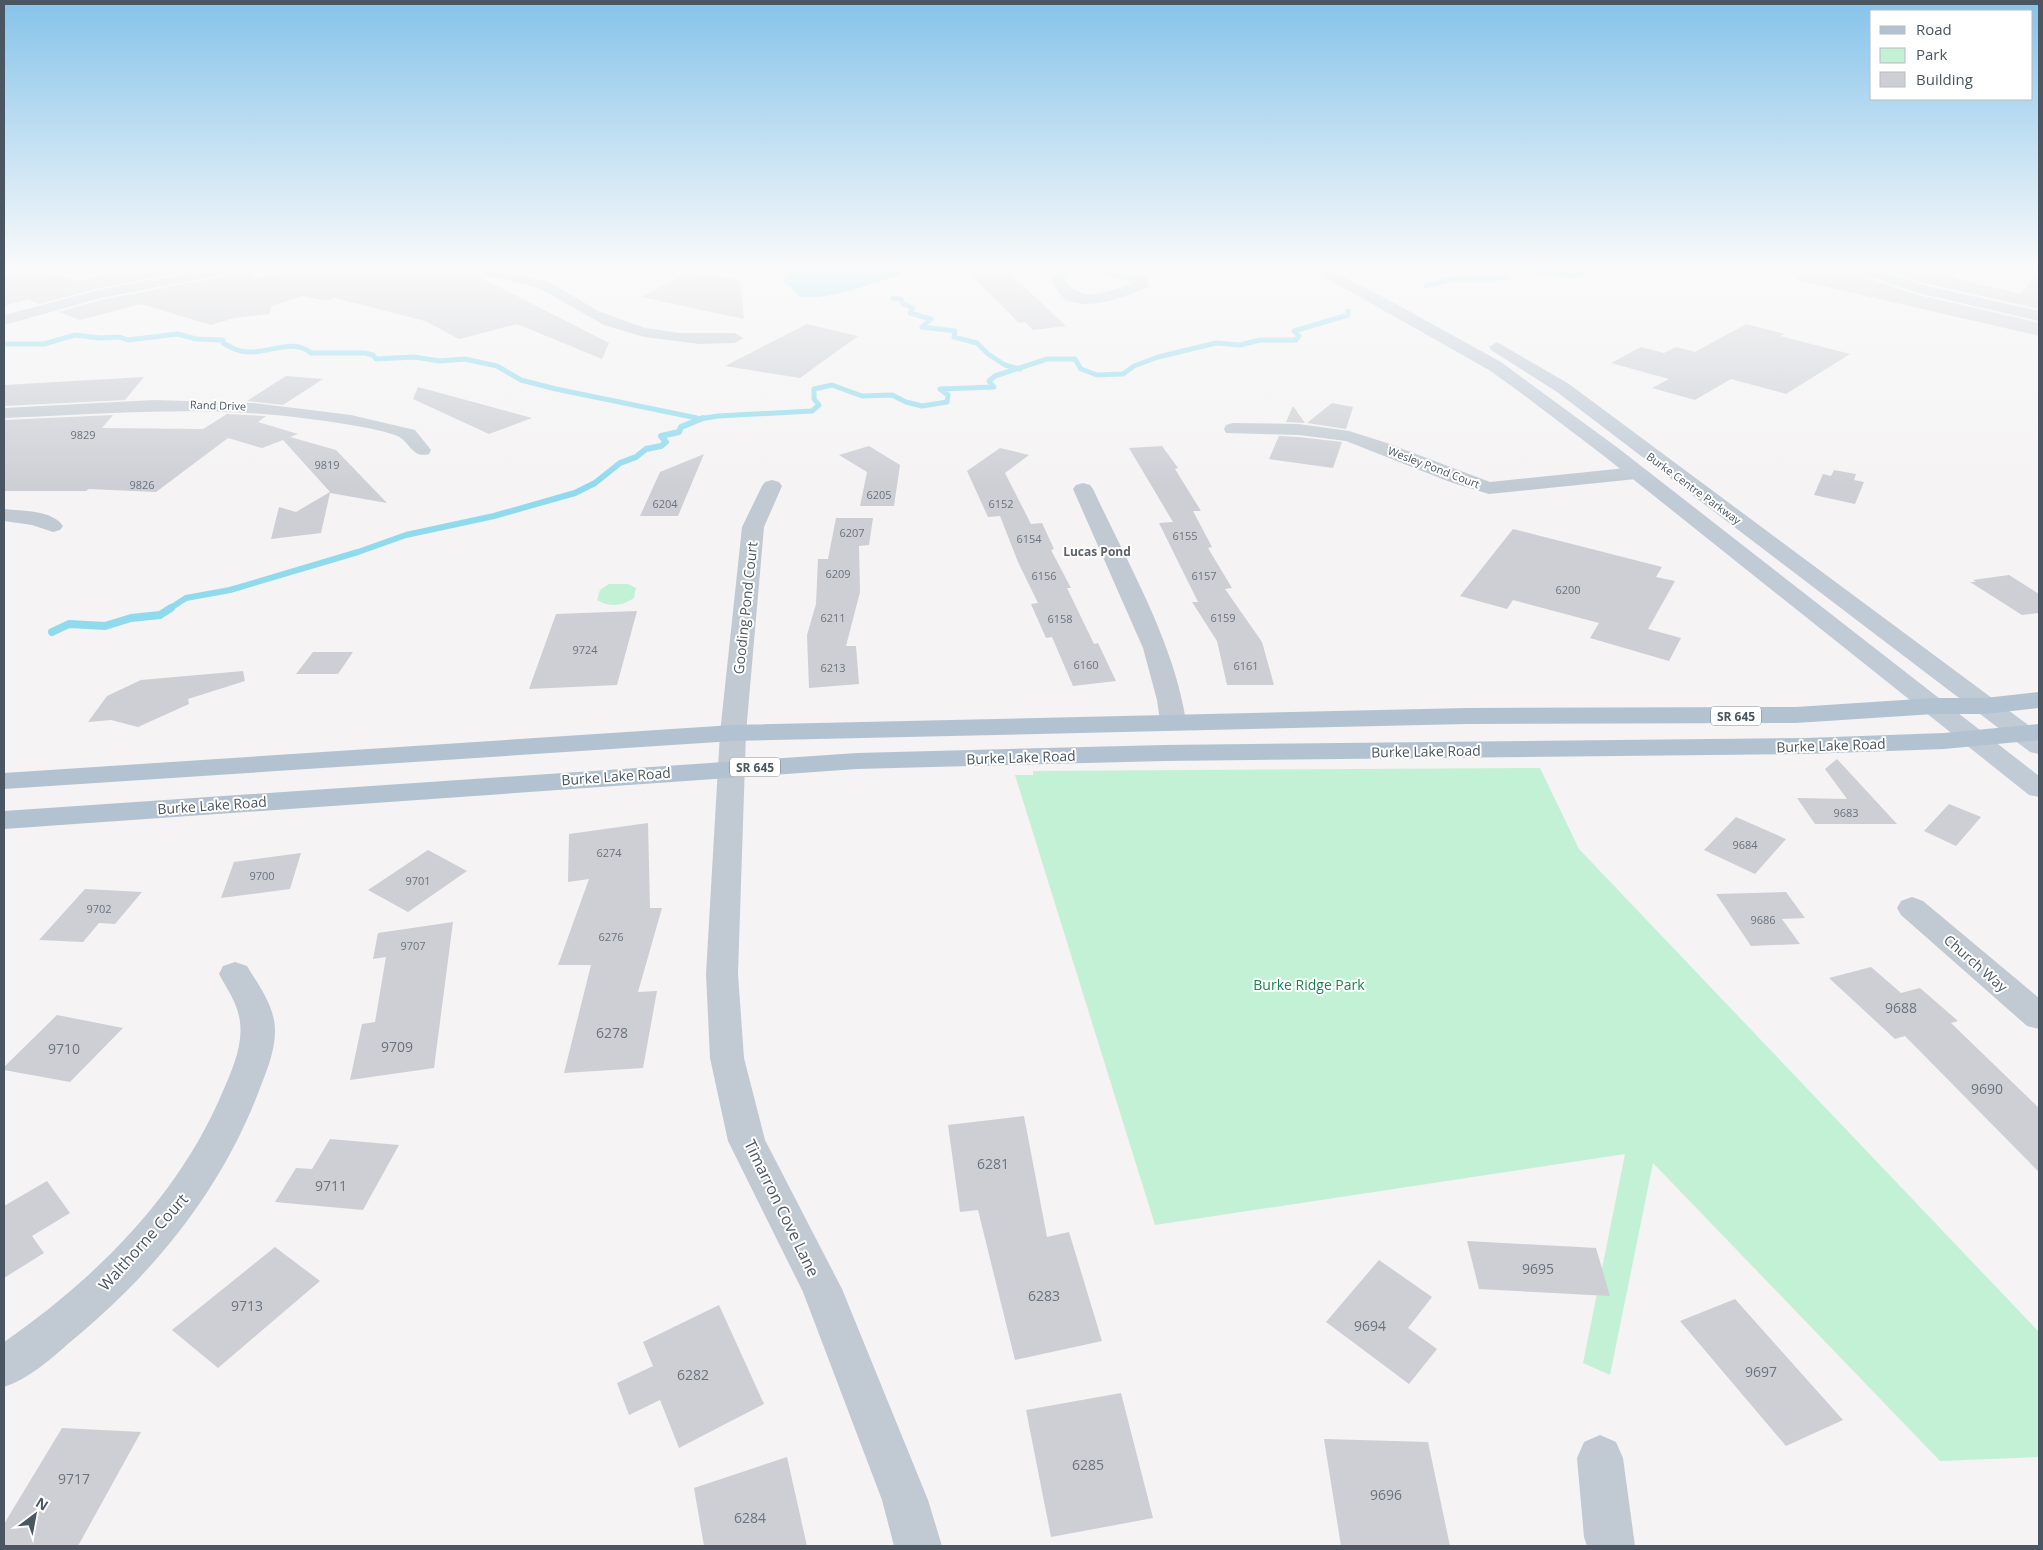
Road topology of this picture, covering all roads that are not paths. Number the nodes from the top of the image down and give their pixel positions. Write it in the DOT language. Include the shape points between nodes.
graph roads {
  1 [pos="1453,342"];
  2 [pos="1489,342"];
  3 [pos="4,413"];
  4 [pos="1233,430"];
  5 [pos="422,450"];
  6 [pos="1636,473"];
  7 [pos="772,486"];
  8 [pos="1082,489"];
  9 [pos="4,515"];
  10 [pos="53,526"];
  11 [pos="2039,700"];
  12 [pos="1934,706"];
  13 [pos="1985,706"];
  14 [pos="1173,721"];
  15 [pos="2034,737"];
  16 [pos="1974,738"];
  17 [pos="733,751"];
  18 [pos="4,781"];
  19 [pos="2039,789"];
  20 [pos="4,820"];
  21 [pos="1912,908"];
  22 [pos="235,974"];
  23 [pos="2039,1017"];
  24 [pos="4,1367"];
  25 [pos="1600,1458"];
  26 [pos="918,1546"];
  27 [pos="1611,1546"];
  1 -- 6 [label="main road, Burke Centre Parkway" via="1495,366"];
  2 -- 13 [label="main road, Burke Centre Parkway" via="1563,388"];
  3 -- 5 [label="street, Rand Drive" via="173,404 264,407 338,416 401,430"];
  4 -- 6 [label="street, Wesley Pond Court" via="1260,428 1330,432 1363,440 1489,488"];
  6 -- 12 [label="main road, Burke Centre Parkway"];
  7 -- 17 [label="street, Gooding Pond Court" via="753,527"];
  8 -- 14 [label="street" via="1155,648"];
  9 -- 10 [label="street" via="36,518"];
  11 -- 13 [label="main road, Burke Lake Road / SR 645"];
  12 -- 13 [label="main road, Burke Lake Road / SR 645"];
  12 -- 14 [label="main road, Burke Lake Road / SR 645" via="1796,715 1487,715"];
  12 -- 16 [label="main road, Burke Centre Parkway"];
  13 -- 15 [label="main road, Burke Centre Parkway"];
  14 -- 17 [label="main road, Burke Lake Road / SR 645"];
  15 -- 16 [label="main road, Burke Lake Road / SR 645"];
  16 -- 17 [label="main road, Burke Lake Road / SR 645" via="1806,746 1164,753 857,761"];
  16 -- 19 [label="main road, Burke Centre Parkway"];
  17 -- 18 [label="main road, Burke Lake Road / SR 645"];
  17 -- 20 [label="main road, Burke Lake Road / SR 645"];
  17 -- 26 [label="street, Timarron Cove Lane" via="722,974 728,1058 736,1095 747,1141 822,1289 905,1500"];
  21 -- 23 [label="street, Church Way"];
  22 -- 24 [label="street, Walthorne Court" via="254,1008 258,1022 256,1047 237,1104 218,1146 177,1208 115,1276 78,1310"];
  25 -- 27 [label="street"];
}
